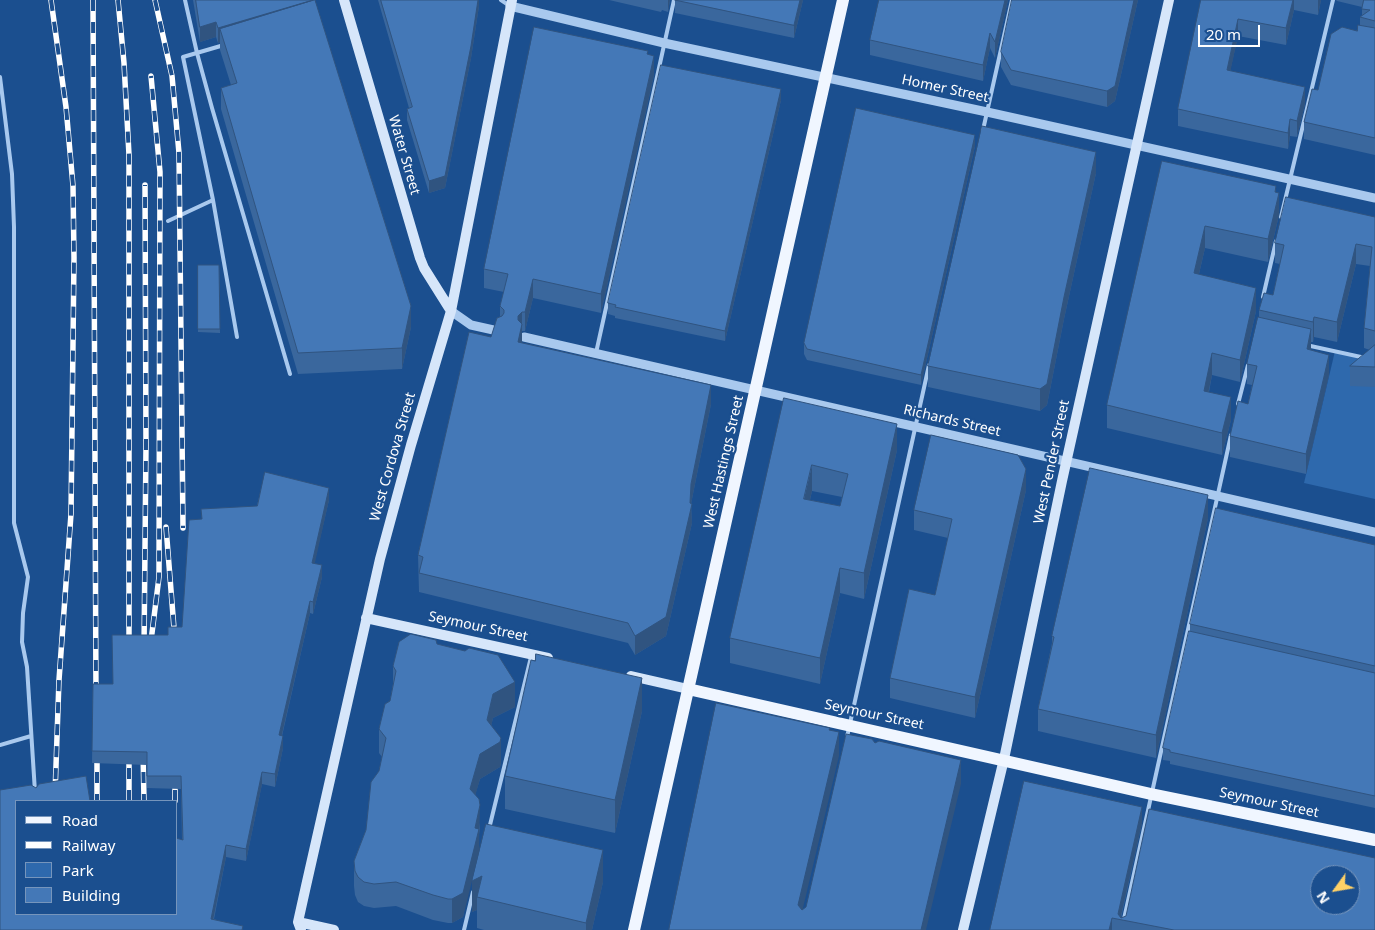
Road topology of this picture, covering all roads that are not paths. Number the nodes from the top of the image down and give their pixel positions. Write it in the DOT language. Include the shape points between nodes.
graph roads {
  1 [pos="185,0"];
  2 [pos="344,0"];
  3 [pos="501,0"];
  4 [pos="674,0"];
  5 [pos="843,0"];
  6 [pos="1012,0"];
  7 [pos="1170,0"];
  8 [pos="1333,0"];
  9 [pos="511,3"];
  10 [pos="232,43"];
  11 [pos="664,43"];
  12 [pos="197,53"];
  13 [pos="0,77"];
  14 [pos="826,78"];
  15 [pos="987,112"];
  16 [pos="981,138"];
  17 [pos="1138,145"];
  18 [pos="1290,179"];
  19 [pos="1375,198"];
  20 [pos="213,200"];
  21 [pos="168,221"];
  22 [pos="1279,227"];
  23 [pos="1277,236"];
  24 [pos="1262,304"];
  25 [pos="451,311"];
  26 [pos="498,331"];
  27 [pos="237,336"];
  28 [pos="524,337"];
  29 [pos="1300,343"];
  30 [pos="596,353"];
  31 [pos="1249,360"];
  32 [pos="1375,360"];
  33 [pos="930,362"];
  34 [pos="290,374"];
  35 [pos="755,391"];
  36 [pos="1238,405"];
  37 [pos="915,427"];
  38 [pos="1232,432"];
  39 [pos="1066,463"];
  40 [pos="1217,496"];
  41 [pos="1375,532"];
  42 [pos="366,618"];
  43 [pos="1186,638"];
  44 [pos="1195,640"];
  45 [pos="532,654"];
  46 [pos="560,661"];
  47 [pos="618,673"];
  48 [pos="688,688"];
  49 [pos="850,726"];
  50 [pos="31,736"];
  51 [pos="846,742"];
  52 [pos="0,745"];
  53 [pos="1004,759"];
  54 [pos="1151,794"];
  55 [pos="35,797"];
  56 [pos="488,833"];
  57 [pos="1375,840"];
  58 [pos="473,891"];
  59 [pos="1124,921"];
  60 [pos="299,927"];
  61 [pos="289,930"];
  62 [pos="334,930"];
  63 [pos="464,930"];
  64 [pos="634,930"];
  65 [pos="963,930"];
  1 -- 12 [label="lane"];
  2 -- 25 [label="main road, Water Street" via="420,258"];
  3 -- 9 [label="lane"];
  4 -- 11 [label="lane"];
  5 -- 14 [label="main road, West Hastings Street"];
  6 -- 15 [label="lane"];
  7 -- 17 [label="main road, West Pender Street"];
  8 -- 18 [label="lane"];
  9 -- 11 [label="street, Homer Street"];
  9 -- 25 [label="main road, West Cordova Street"];
  10 -- 12 [label="lane"];
  11 -- 14 [label="street, Homer Street"];
  11 -- 30 [label="lane"];
  12 -- 20 [label="lane" via="183,58"];
  12 -- 34 [label="lane"];
  13 -- 50 [label="lane" via="12,174 14,523 28,576 22,642 27,667"];
  14 -- 15 [label="street, Homer Street"];
  14 -- 35 [label="main road, West Hastings Street"];
  15 -- 16 [label="lane"];
  15 -- 17 [label="street, Homer Street"];
  17 -- 18 [label="street, Homer Street"];
  17 -- 39 [label="main road, West Pender Street"];
  18 -- 19 [label="street, Homer Street"];
  18 -- 22 [label="lane"];
  20 -- 21 [label="lane"];
  20 -- 27 [label="lane"];
  23 -- 24 [label="lane"];
  25 -- 26 [label="street" via="471,326"];
  25 -- 42 [label="main road, West Cordova Street" via="408,454"];
  28 -- 30 [label="street, Richards Street"];
  29 -- 32 [label="lane"];
  30 -- 35 [label="street, Richards Street"];
  31 -- 36 [label="lane"];
  33 -- 37 [label="lane"];
  35 -- 37 [label="street, Richards Street"];
  35 -- 48 [label="main road, West Hastings Street"];
  37 -- 39 [label="street, Richards Street"];
  37 -- 49 [label="lane"];
  38 -- 40 [label="lane"];
  39 -- 40 [label="street, Richards Street"];
  39 -- 53 [label="main road, West Pender Street"];
  40 -- 41 [label="street, Richards Street"];
  40 -- 43 [label="lane"];
  42 -- 45 [label="main road, Seymour Street"];
  42 -- 60 [label="main road, West Cordova Street"];
  43 -- 44 [label="lane"];
  43 -- 54 [label="lane"];
  45 -- 46 [label="main road, Seymour Street"];
  45 -- 56 [label="lane"];
  47 -- 48 [label="main road, Seymour Street"];
  48 -- 49 [label="main road, Seymour Street"];
  48 -- 64 [label="main road, West Hastings Street"];
  49 -- 51 [label="lane"];
  49 -- 53 [label="main road, Seymour Street" via="881,736"];
  50 -- 52 [label="lane"];
  50 -- 55 [label="lane"];
  53 -- 54 [label="main road, Seymour Street"];
  53 -- 65 [label="main road, West Pender Street"];
  54 -- 57 [label="main road, Seymour Street"];
  54 -- 59 [label="lane"];
  58 -- 63 [label="lane"];
  60 -- 61 [label="main road"];
  60 -- 62 [label="main road"];
}
